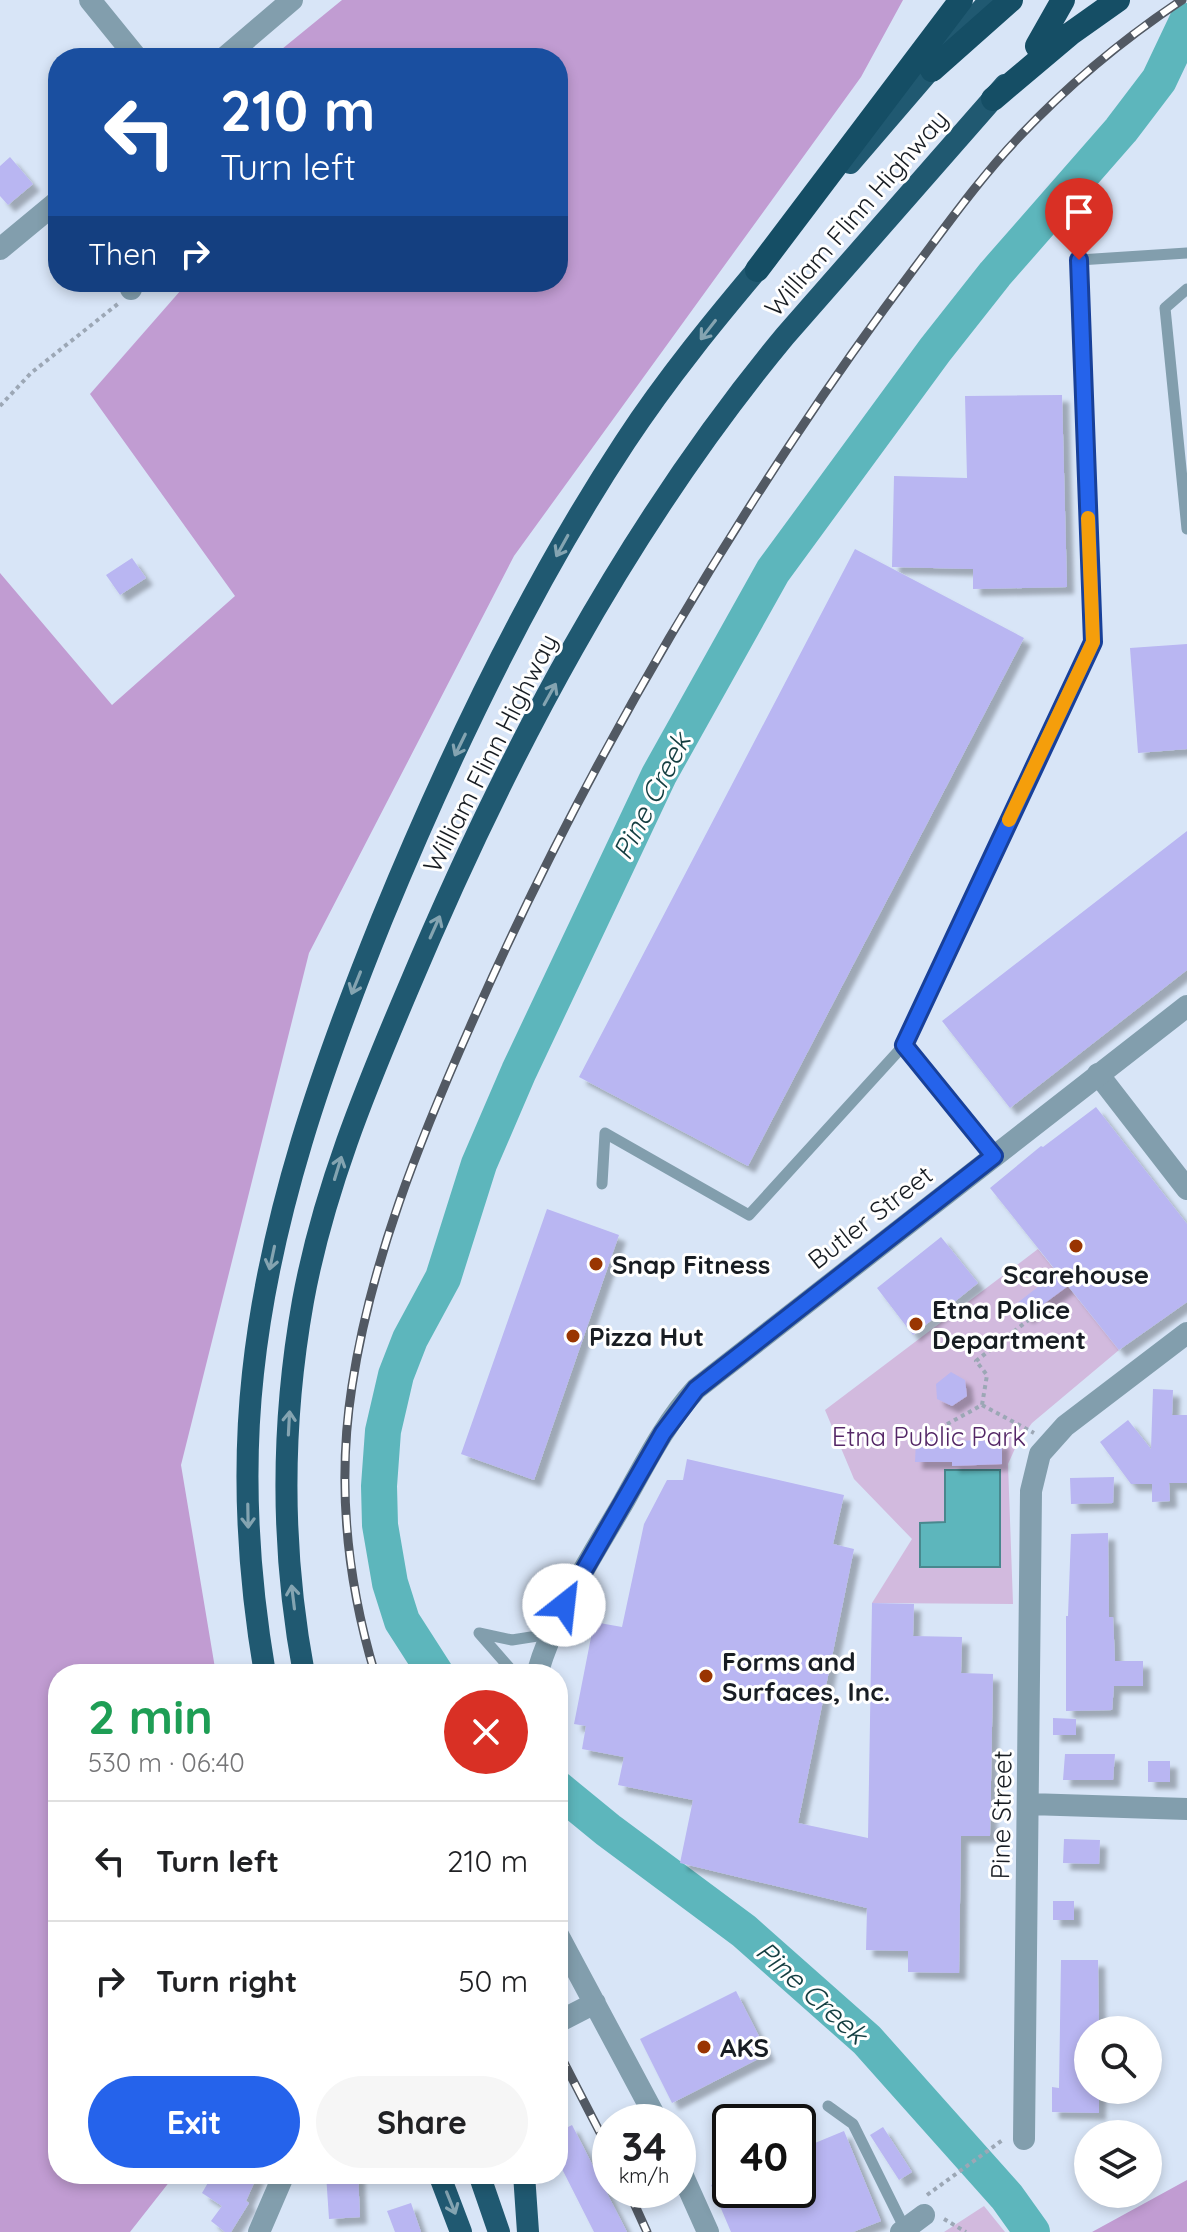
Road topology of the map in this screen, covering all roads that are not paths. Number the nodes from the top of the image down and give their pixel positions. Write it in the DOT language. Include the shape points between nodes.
graph roads {
  1 [pos="90,0"];
  2 [pos="292,0"];
  3 [pos="961,0"];
  4 [pos="990,0"];
  5 [pos="1011,0"];
  6 [pos="1063,0"];
  7 [pos="1074,0"];
  8 [pos="1116,1"];
  9 [pos="1037,46"];
  10 [pos="129,48"];
  11 [pos="236,48"];
  12 [pos="932,70"];
  13 [pos="993,99"];
  14 [pos="48,209"];
  15 [pos="0,249"];
  16 [pos="1187,253"];
  17 [pos="757,270"];
  18 [pos="1187,289"];
  19 [pos="1187,529"];
  20 [pos="1187,1006"];
  21 [pos="904,1045"];
  22 [pos="1098,1074"];
  23 [pos="994,1156"];
  24 [pos="1185,1181"];
  25 [pos="602,1184"];
  26 [pos="1187,1333"];
  27 [pos="551,1634"];
  28 [pos="264,1664"];
  29 [pos="303,1664"];
  30 [pos="506,1664"];
  31 [pos="540,1664"];
  32 [pos="1029,1804"];
  33 [pos="1187,1809"];
  34 [pos="568,1953"];
  35 [pos="595,2003"];
  36 [pos="568,2017"];
  37 [pos="648,2104"];
  38 [pos="828,2106"];
  39 [pos="1016,2138"];
  40 [pos="280,2184"];
  41 [pos="443,2184"];
  42 [pos="482,2184"];
  43 [pos="525,2184"];
  44 [pos="696,2205"];
  45 [pos="924,2215"];
  46 [pos="903,2230"];
  47 [pos="259,2232"];
  48 [pos="461,2232"];
  49 [pos="499,2232"];
  50 [pos="528,2232"];
  51 [pos="708,2232"];
  1 -- 10 [label="street"];
  2 -- 11 [label="street"];
  3 -- 17 [label="highway"];
  4 -- 12 [label="highway, William Flinn Highway"];
  5 -- 12 [label="highway"];
  6 -- 9 [label="highway"];
  7 -- 9 [label="highway, William Flinn Highway"];
  8 -- 13 [label="highway"];
  9 -- 13 [label="highway, William Flinn Highway"];
  12 -- 17 [label="highway, William Flinn Highway"];
  29 -- 13 [label="highway, William Flinn Highway, one-way" via="287,1501 289,1416 304,1300 342,1153 432,933 542,707 664,498 768,356"];
  14 -- 15 [label="street"];
  16 -- 21 [label="lane" via="1079,260 1093,642"];
  17 -- 28 [label="highway, William Flinn Highway, one-way" via="626,440 536,593 425,820 326,1066 284,1205 253,1374 249,1550"];
  18 -- 19 [label="lane" via="1165,308"];
  20 -- 22 [label="street, Butler Street"];
  21 -- 23 [label="lane"];
  21 -- 25 [label="lane" via="749,1215 605,1133"];
  22 -- 23 [label="street, Butler Street"];
  22 -- 24 [label="street"];
  23 -- 27 [label="street, Butler Street" via="689,1398 663,1433"];
  26 -- 32 [label="street, Pine Street" via="1065,1426 1040,1454 1031,1491"];
  27 -- 30 [label="lane" via="512,1640 479,1633"];
  27 -- 31 [label="street, Butler Street"];
  32 -- 33 [label="street"];
  32 -- 39 [label="street, Pine Street"];
  34 -- 35 [label="street"];
  35 -- 36 [label="street"];
  35 -- 37 [label="street"];
  38 -- 46 [label="lane" via="853,2124"];
  40 -- 47 [label="street"];
  41 -- 48 [label="highway, one-way"];
  42 -- 49 [label="highway"];
  43 -- 50 [label="highway"];
  44 -- 51 [label="street"];
  45 -- 46 [label="street"];
}
